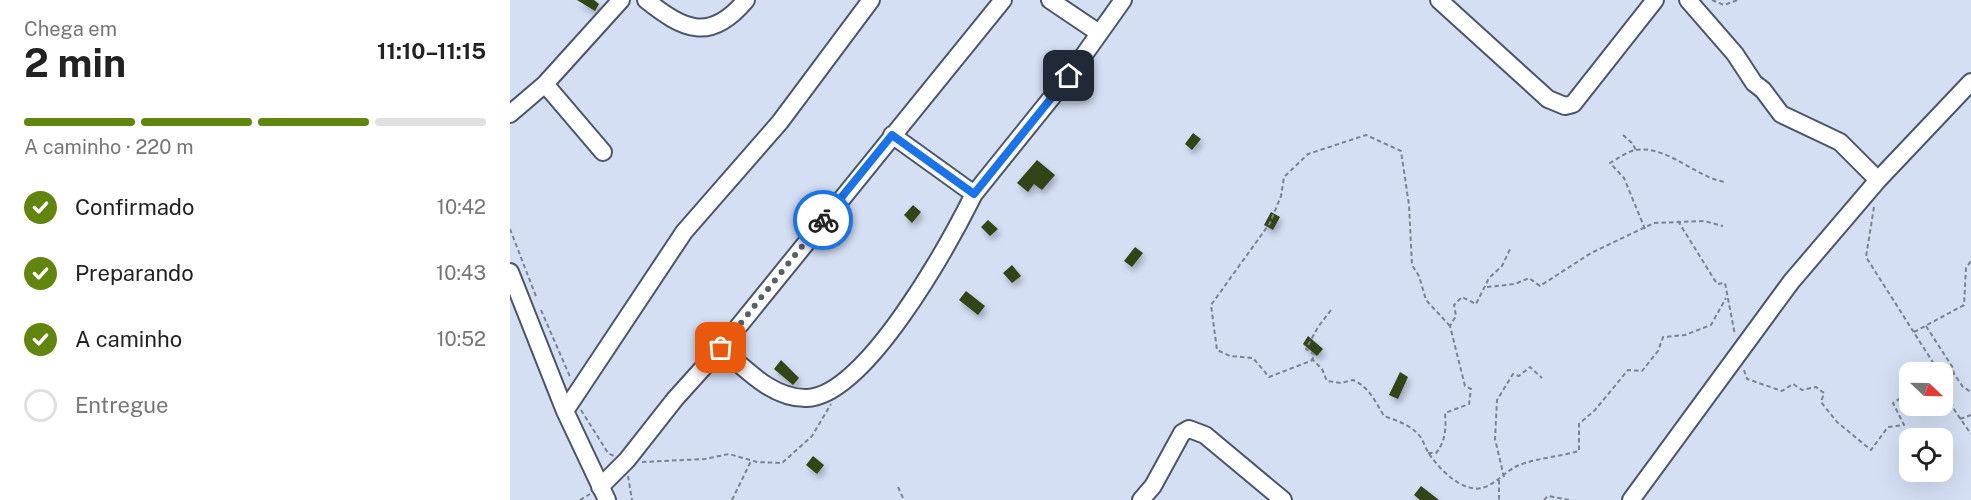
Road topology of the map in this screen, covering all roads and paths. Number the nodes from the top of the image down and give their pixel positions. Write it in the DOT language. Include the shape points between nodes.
graph roads {
  1 [pos="621,0"];
  2 [pos="646,0"];
  3 [pos="746,0"];
  4 [pos="871,0"];
  5 [pos="1003,0"];
  6 [pos="1050,0"];
  7 [pos="1123,0"];
  8 [pos="1439,0"];
  9 [pos="1655,0"];
  10 [pos="1688,0"];
  11 [pos="1712,0"];
  12 [pos="1738,0"];
  13 [pos="1099,33"];
  14 [pos="1971,82"];
  15 [pos="545,84"];
  16 [pos="510,114"];
  17 [pos="892,135"];
  18 [pos="1623,135"];
  19 [pos="1636,150"];
  20 [pos="603,152"];
  21 [pos="1878,180"];
  22 [pos="1725,182"];
  23 [pos="974,194"];
  24 [pos="1875,202"];
  25 [pos="1678,221"];
  26 [pos="1723,226"];
  27 [pos="510,229"];
  28 [pos="1645,229"];
  29 [pos="1510,247"];
  30 [pos="1971,261"];
  31 [pos="510,272"];
  32 [pos="1487,287"];
  33 [pos="1726,298"];
  34 [pos="1331,310"];
  35 [pos="1926,326"];
  36 [pos="1450,327"];
  37 [pos="1914,332"];
  38 [pos="721,348"];
  39 [pos="1740,352"];
  40 [pos="1311,361"];
  41 [pos="1933,362"];
  42 [pos="1542,378"];
  43 [pos="844,382"];
  44 [pos="1971,392"];
  45 [pos="577,393"];
  46 [pos="1899,399"];
  47 [pos="1953,404"];
  48 [pos="565,411"];
  49 [pos="1899,415"];
  50 [pos="1971,415"];
  51 [pos="1900,416"];
  52 [pos="1960,419"];
  53 [pos="1971,435"];
  54 [pos="1428,453"];
  55 [pos="627,460"];
  56 [pos="751,460"];
  57 [pos="1504,477"];
  58 [pos="1499,480"];
  59 [pos="898,487"];
  60 [pos="604,494"];
  61 [pos="632,500"];
  62 [pos="732,500"];
  63 [pos="904,500"];
  64 [pos="1142,500"];
  65 [pos="1283,500"];
  66 [pos="1499,500"];
  67 [pos="1544,500"];
  68 [pos="1569,500"];
  69 [pos="1631,500"];
  1 -- 15 [label="street"];
  2 -- 3 [label="street" via="671,20 691,28 708,28 723,22"];
  4 -- 45 [label="street" via="780,122 684,232"];
  5 -- 17 [label="street"];
  6 -- 13 [label="street"];
  7 -- 13 [label="street"];
  8 -- 9 [label="street" via="1548,99 1565,106 1573,104"];
  10 -- 21 [label="street" via="1781,114 1840,142"];
  11 -- 12 [label="path" via="1724,5"];
  13 -- 23 [label="street"];
  14 -- 21 [label="street"];
  15 -- 16 [label="street"];
  15 -- 20 [label="street"];
  17 -- 23 [label="street"];
  17 -- 38 [label="street"];
  18 -- 19 [label="path"];
  19 -- 22 [label="path" via="1680,160"];
  19 -- 28 [label="path" via="1610,163 1624,177"];
  21 -- 39 [label="street" via="1791,282"];
  23 -- 43 [label="street" via="926,283"];
  24 -- 37 [label="path" via="1866,257"];
  25 -- 26 [label="path"];
  25 -- 28 [label="path" via="1654,223"];
  25 -- 33 [label="path" via="1717,284 1725,283"];
  27 -- 45 [label="path"];
  28 -- 32 [label="path" via="1591,253 1540,286 1528,278 1515,284"];
  29 -- 32 [label="path"];
  30 -- 35 [label="path" via="1966,268 1964,305"];
  31 -- 48 [label="street"];
  32 -- 36 [label="path" via="1476,304 1462,297 1454,305 1456,316"];
  33 -- 39 [label="path"];
  33 -- 57 [label="path" via="1711,325 1685,335 1663,337 1658,351 1642,371 1628,370 1579,424 1579,451 1534,460 1515,467"];
  34 -- 40 [label="path" via="1306,349 1315,355"];
  35 -- 37 [label="path"];
  35 -- 44 [label="path" via="1954,374"];
  36 -- 40 [label="path" via="1426,300 1412,265 1404,157 1401,151 1366,135 1308,154 1284,177 1270,223 1211,305 1217,351 1253,358 1269,376"];
  36 -- 54 [label="path" via="1465,386 1471,389 1469,404 1444,413 1446,431 1441,447 1436,453"];
  37 -- 41 [label="path"];
  38 -- 43 [label="street" via="762,383 786,395 827,395"];
  38 -- 55 [label="street"];
  39 -- 51 [label="path" via="1747,379 1782,391 1793,384 1802,390 1816,387 1824,393 1821,402 1837,422 1871,450 1888,427 1904,425"];
  39 -- 69 [label="street"];
  40 -- 54 [label="path" via="1323,369 1327,381 1353,380 1362,384 1384,416 1400,420 1420,436"];
  42 -- 57 [label="path" via="1530,367 1519,376 1513,374 1497,400 1495,439"];
  43 -- 56 [label="path" via="812,436 782,463"];
  45 -- 48 [label="street"];
  45 -- 55 [label="path" via="581,410 608,453"];
  46 -- 49 [label="path" via="1893,403"];
  47 -- 52 [label="path"];
  48 -- 60 [label="street"];
  50 -- 52 [label="path"];
  52 -- 53 [label="path"];
  54 -- 58 [label="path" via="1448,476 1463,486 1480,488"];
  55 -- 56 [label="path" via="705,459 729,454"];
  55 -- 60 [label="street"];
  55 -- 61 [label="path"];
  56 -- 62 [label="path"];
  57 -- 58 [label="path"];
  58 -- 66 [label="path"];
  59 -- 63 [label="path"];
  64 -- 65 [label="street" via="1182,433 1189,429 1205,435"];
  67 -- 68 [label="path" via="1548,496"];
}
